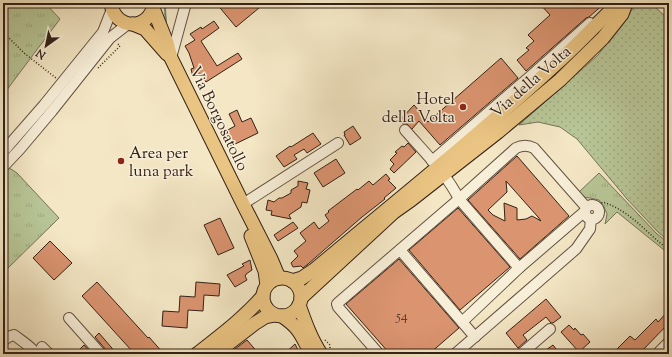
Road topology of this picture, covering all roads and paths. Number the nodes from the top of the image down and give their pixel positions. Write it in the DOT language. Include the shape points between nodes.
graph roads {
  1 [pos="186,3"];
  2 [pos="610,3"];
  3 [pos="623,3"];
  4 [pos="626,3"];
  5 [pos="112,6"];
  6 [pos="153,6"];
  7 [pos="130,24"];
  8 [pos="3,32"];
  9 [pos="171,58"];
  10 [pos="56,78"];
  11 [pos="405,130"];
  12 [pos="338,143"];
  13 [pos="3,152"];
  14 [pos="3,167"];
  15 [pos="438,167"];
  16 [pos="240,199"];
  17 [pos="459,199"];
  18 [pos="597,207"];
  19 [pos="587,213"];
  20 [pos="400,250"];
  21 [pos="669,250"];
  22 [pos="519,268"];
  23 [pos="285,280"];
  24 [pos="265,291"];
  25 [pos="300,301"];
  26 [pos="279,315"];
  27 [pos="69,318"];
  28 [pos="468,329"];
  29 [pos="550,329"];
  30 [pos="3,341"];
  31 [pos="669,342"];
  32 [pos="43,352"];
  33 [pos="101,354"];
  34 [pos="197,354"];
  35 [pos="216,354"];
  36 [pos="311,354"];
  37 [pos="321,354"];
  38 [pos="379,354"];
  39 [pos="455,354"];
  40 [pos="521,354"];
  41 [pos="657,354"];
  1 -- 9 [label="street"];
  2 -- 15 [label="street, Via della Volta"];
  3 -- 15 [label="main road, Via della Volta" via="614,7 557,63"];
  4 -- 15 [label="main road, Via della Volta" via="622,14 603,38 560,80 498,132"];
  5 -- 7 [label="main road, Via Borgosatollo" via="114,14 122,22"];
  5 -- 13 [label="street" via="103,32"];
  6 -- 7 [label="main road" via="146,20"];
  6 -- 9 [label="main road, Via Borgosatollo"];
  7 -- 9 [label="main road, Via Borgosatollo" via="146,29"];
  7 -- 14 [label="street" via="110,38"];
  8 -- 10 [label="path" via="24,53"];
  9 -- 16 [label="main road, Via Borgosatollo"];
  11 -- 15 [label="street"];
  12 -- 16 [label="street"];
  15 -- 17 [label="street"];
  15 -- 23 [label="main road, Via della Volta" via="314,270 302,278"];
  15 -- 25 [label="main road, Via della Volta"];
  16 -- 23 [label="main road, Via Borgosatollo" via="271,259"];
  16 -- 24 [label="main road, Via Borgosatollo" via="243,217 265,271"];
  17 -- 19 [label="street" via="516,148 527,146 537,151"];
  17 -- 20 [label="street"];
  17 -- 22 [label="street"];
  18 -- 19 [label="street" via="599,214 596,218"];
  18 -- 21 [label="path" via="603,202 614,206"];
  19 -- 22 [label="street"];
  19 -- 28 [label="street" via="590,229 576,249"];
  20 -- 28 [label="street"];
  20 -- 38 [label="street" via="337,304"];
  22 -- 28 [label="street"];
  23 -- 24 [label="main road, Via della Volta" via="270,282"];
  23 -- 25 [label="main road" via="298,288"];
  24 -- 26 [label="main road" via="263,301 267,309"];
  24 -- 34 [label="main road, Via della Volta" via="241,319"];
  25 -- 26 [label="main road, Via della Volta" via="297,309 290,314"];
  25 -- 37 [label="main road" via="307,327"];
  26 -- 35 [label="main road, Via della Volta" via="265,317"];
  26 -- 36 [label="main road" via="300,331"];
  27 -- 33 [label="street"];
  28 -- 39 [label="street"];
  29 -- 40 [label="street"];
  30 -- 32 [label="street" via="14,335 32,348"];
  31 -- 41 [label="street"];
}
